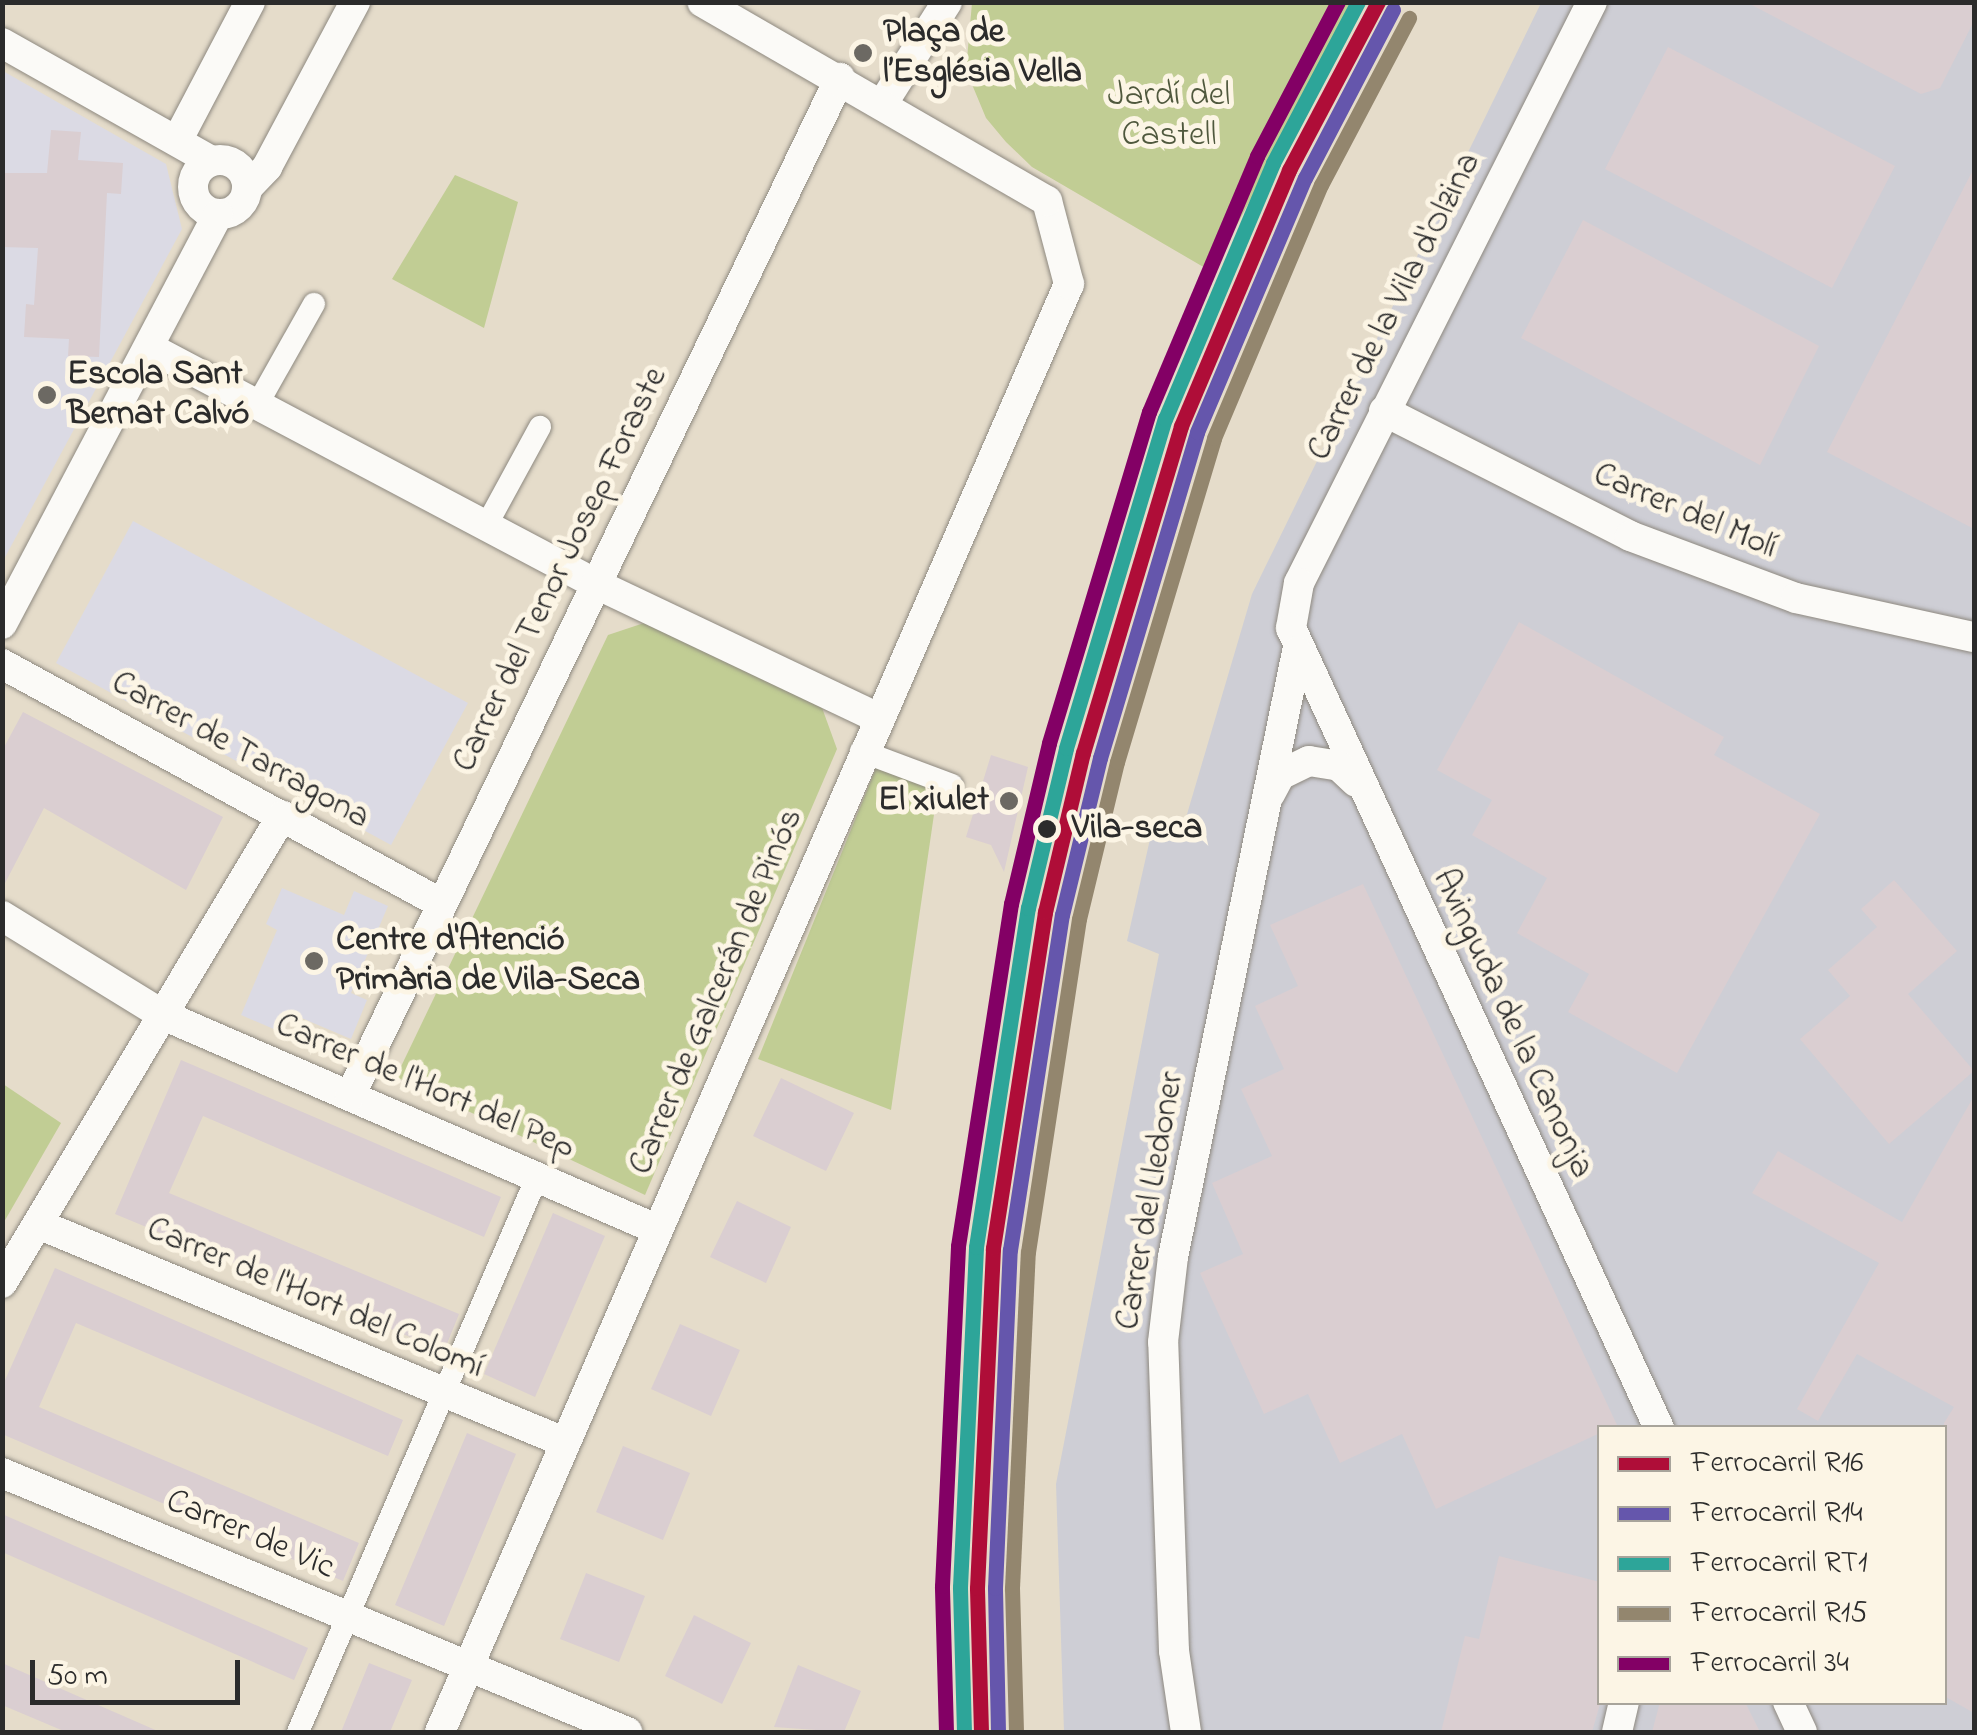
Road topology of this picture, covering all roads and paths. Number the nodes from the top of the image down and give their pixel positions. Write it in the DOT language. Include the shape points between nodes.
graph roads {
  1 [pos="250,2"];
  2 [pos="355,2"];
  3 [pos="702,2"];
  4 [pos="947,2"];
  5 [pos="1592,2"];
  6 [pos="2,42"];
  7 [pos="840,78"];
  8 [pos="883,104"];
  9 [pos="177,141"];
  10 [pos="211,161"];
  11 [pos="248,188"];
  12 [pos="218,215"];
  13 [pos="314,304"];
  14 [pos="152,349"];
  15 [pos="256,405"];
  16 [pos="1384,411"];
  17 [pos="540,428"];
  18 [pos="486,526"];
  19 [pos="596,584"];
  20 [pos="2,624"];
  21 [pos="1974,637"];
  22 [pos="1297,652"];
  23 [pos="2,664"];
  24 [pos="876,717"];
  25 [pos="862,751"];
  26 [pos="952,785"];
  27 [pos="1360,786"];
  28 [pos="1265,806"];
  29 [pos="282,816"];
  30 [pos="442,904"];
  31 [pos="2,916"];
  32 [pos="163,1015"];
  33 [pos="350,1096"];
  34 [pos="537,1177"];
  35 [pos="38,1224"];
  36 [pos="656,1228"];
  37 [pos="2,1284"];
  38 [pos="444,1392"];
  39 [pos="1658,1425"];
  40 [pos="564,1442"];
  41 [pos="2,1473"];
  42 [pos="348,1616"];
  43 [pos="468,1666"];
  44 [pos="1623,1705"];
  45 [pos="1789,1705"];
  46 [pos="298,1732"];
  47 [pos="440,1732"];
  48 [pos="627,1732"];
  49 [pos="1186,1732"];
  50 [pos="1617,1732"];
  51 [pos="1802,1732"];
  1 -- 9 [label="street"];
  2 -- 11 [label="street" via="267,167"];
  3 -- 7 [label="street"];
  4 -- 8 [label="street"];
  5 -- 16 [label="street, Carrer de la Vila d'Olzina"];
  6 -- 9 [label="street"];
  7 -- 8 [label="street"];
  7 -- 19 [label="street, Carrer del Tenor Josep Foraste"];
  8 -- 24 [label="street, Carrer de Galcerán de Pinós" via="1048,201 1070,284"];
  9 -- 10 [label="street"];
  10 -- 11 [label="street" via="236,164"];
  10 -- 12 [label="street" via="197,172 194,190 202,206"];
  11 -- 12 [label="street" via="242,204"];
  12 -- 14 [label="street"];
  13 -- 15 [label="street"];
  14 -- 15 [label="street"];
  14 -- 20 [label="street"];
  15 -- 18 [label="street"];
  16 -- 21 [label="street, Carrer del Molí" via="1630,536 1796,598"];
  16 -- 22 [label="street, Carrer de la Vila d'Olzina" via="1295,593 1291,628"];
  17 -- 18 [label="street"];
  18 -- 19 [label="street"];
  19 -- 24 [label="street"];
  19 -- 30 [label="street, Carrer del Tenor Josep Foraste"];
  22 -- 27 [label="street, Avinguda de la Canonja"];
  22 -- 28 [label="street, Carrer del Lledoner"];
  23 -- 29 [label="street, Carrer de Tarragona"];
  24 -- 25 [label="street, Carrer de Galcerán de Pinós"];
  25 -- 26 [label="street"];
  25 -- 36 [label="street, Carrer de Galcerán de Pinós"];
  27 -- 28 [label="street, Carrer del Lledoner" via="1339,766 1308,761 1280,775"];
  27 -- 39 [label="street, Avinguda de la Canonja"];
  28 -- 49 [label="street, Carrer del Lledoner" via="1162,1342 1174,1651"];
  29 -- 30 [label="street, Carrer de Tarragona"];
  29 -- 32 [label="street"];
  30 -- 33 [label="street, Carrer del Tenor Josep Foraste"];
  31 -- 32 [label="street, Carrer de l'Hort del Pep"];
  32 -- 33 [label="street, Carrer de l'Hort del Pep"];
  32 -- 35 [label="street"];
  33 -- 34 [label="street, Carrer de l'Hort del Pep"];
  34 -- 36 [label="street, Carrer de l'Hort del Pep"];
  34 -- 38 [label="street"];
  35 -- 37 [label="street"];
  35 -- 38 [label="street, Carrer de l'Hort del Colomí"];
  36 -- 40 [label="street, Carrer de Galcerán de Pinós"];
  38 -- 40 [label="street, Carrer de l'Hort del Colomí"];
  38 -- 42 [label="street"];
  40 -- 43 [label="street, Carrer de Galcerán de Pinós"];
  41 -- 42 [label="street, Carrer de Vic"];
  42 -- 43 [label="street, Carrer de Vic"];
  42 -- 46 [label="street"];
  43 -- 47 [label="street, Carrer de Galcerán de Pinós"];
  43 -- 48 [label="street, Carrer de Vic"];
  44 -- 50 [label="street"];
  45 -- 51 [label="street"];
}
